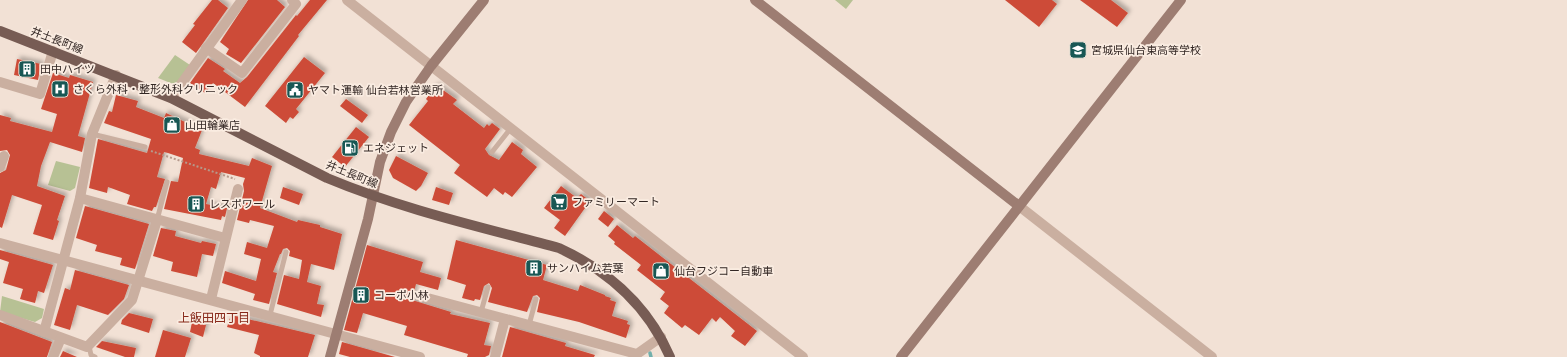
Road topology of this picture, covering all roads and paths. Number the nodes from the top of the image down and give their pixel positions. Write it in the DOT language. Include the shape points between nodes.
graph roads {
  1 [pos="242,0"];
  2 [pos="292,0"];
  3 [pos="347,0"];
  4 [pos="484,0"];
  5 [pos="756,0"];
  6 [pos="1181,0"];
  7 [pos="0,31"];
  8 [pos="206,48"];
  9 [pos="53,51"];
  10 [pos="431,66"];
  11 [pos="116,75"];
  12 [pos="0,82"];
  13 [pos="172,98"];
  14 [pos="511,128"];
  15 [pos="92,134"];
  16 [pos="145,146"];
  17 [pos="492,152"];
  18 [pos="4,156"];
  19 [pos="0,167"];
  20 [pos="167,182"];
  21 [pos="238,189"];
  22 [pos="373,196"];
  23 [pos="80,198"];
  24 [pos="1019,206"];
  25 [pos="157,220"];
  26 [pos="225,238"];
  27 [pos="0,243"];
  28 [pos="286,252"];
  29 [pos="64,261"];
  30 [pos="140,280"];
  31 [pos="488,287"];
  32 [pos="420,296"];
  33 [pos="211,299"];
  34 [pos="536,299"];
  35 [pos="481,312"];
  36 [pos="270,315"];
  37 [pos="0,316"];
  38 [pos="506,319"];
  39 [pos="529,325"];
  40 [pos="44,332"];
  41 [pos="336,334"];
  42 [pos="661,336"];
  43 [pos="61,338"];
  44 [pos="89,345"];
  45 [pos="53,357"];
  46 [pos="95,357"];
  47 [pos="330,357"];
  48 [pos="420,357"];
  49 [pos="495,357"];
  50 [pos="670,357"];
  51 [pos="804,357"];
  52 [pos="901,357"];
  53 [pos="1212,357"];
  1 -- 8 [label="street"];
  2 -- 8 [label="street" via="296,4 242,73"];
  3 -- 10 [label="street"];
  4 -- 10 [label="street"];
  5 -- 24 [label="street"];
  6 -- 24 [label="street"];
  7 -- 9 [label="main road, 井土長町線"];
  8 -- 13 [label="street"];
  9 -- 11 [label="main road, 井土長町線"];
  9 -- 12 [label="street" via="40,94"];
  10 -- 14 [label="street"];
  10 -- 22 [label="street" via="406,102 396,122 380,162"];
  11 -- 13 [label="main road, 井土長町線"];
  11 -- 15 [label="street"];
  13 -- 22 [label="main road, 井土長町線" via="327,178"];
  14 -- 17 [label="lane"];
  14 -- 51 [label="street"];
  15 -- 16 [label="lane"];
  15 -- 23 [label="street"];
  16 -- 21 [label="path" via="152,152 235,179"];
  18 -- 19 [label="street"];
  20 -- 25 [label="lane"];
  21 -- 26 [label="street"];
  22 -- 41 [label="street"];
  22 -- 42 [label="main road, 井土長町線" via="559,248 602,272 630,296"];
  23 -- 25 [label="street"];
  23 -- 29 [label="street"];
  24 -- 52 [label="street"];
  24 -- 53 [label="street"];
  25 -- 26 [label="street"];
  25 -- 30 [label="street"];
  26 -- 33 [label="street"];
  27 -- 29 [label="street"];
  28 -- 36 [label="lane"];
  29 -- 30 [label="street"];
  29 -- 40 [label="street"];
  30 -- 33 [label="street"];
  30 -- 44 [label="street" via="132,300"];
  31 -- 35 [label="lane"];
  32 -- 35 [label="street"];
  33 -- 36 [label="street"];
  34 -- 39 [label="lane"];
  35 -- 38 [label="street"];
  36 -- 41 [label="street"];
  37 -- 40 [label="street"];
  38 -- 39 [label="street"];
  38 -- 49 [label="street"];
  39 -- 42 [label="street" via="637,354"];
  40 -- 43 [label="street"];
  41 -- 47 [label="street"];
  41 -- 48 [label="street"];
  42 -- 50 [label="main road, 井土長町線"];
  43 -- 44 [label="street" via="87,347"];
  43 -- 45 [label="street"];
  44 -- 46 [label="lane" via="92,356"];
}
